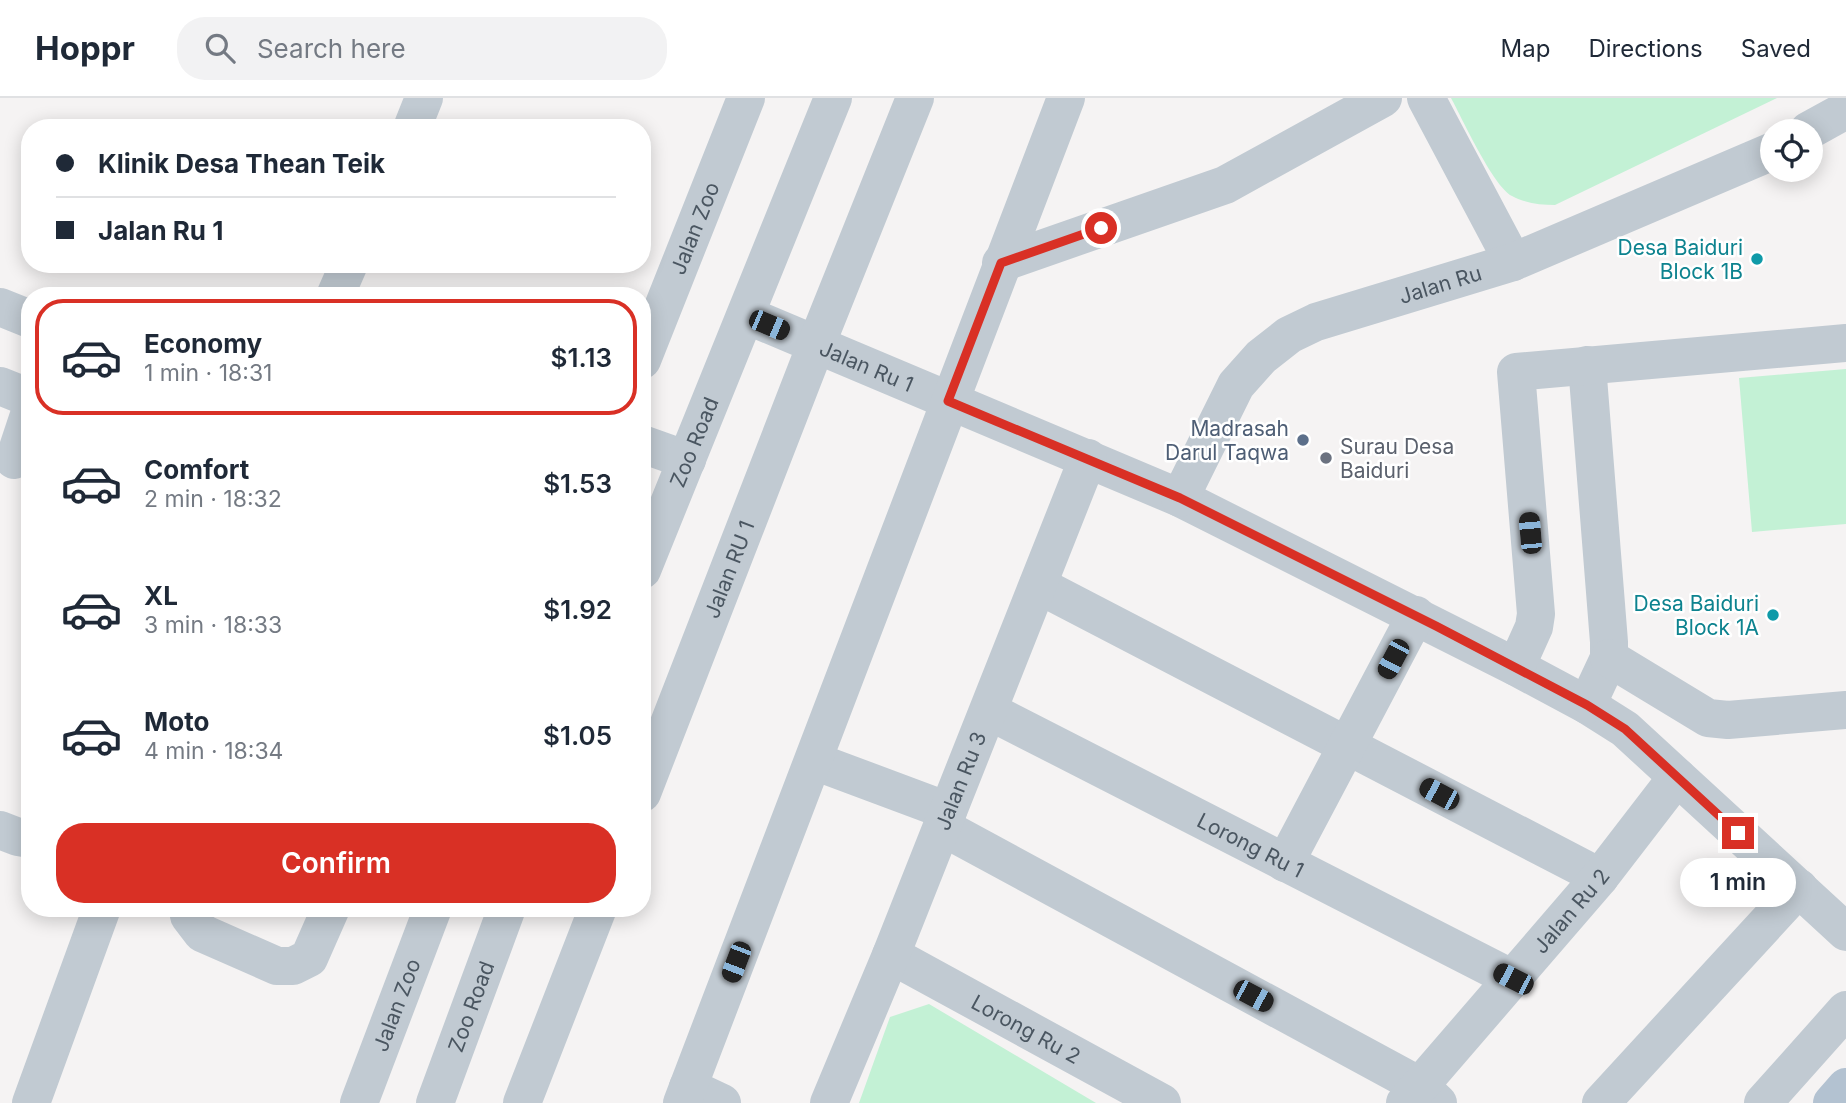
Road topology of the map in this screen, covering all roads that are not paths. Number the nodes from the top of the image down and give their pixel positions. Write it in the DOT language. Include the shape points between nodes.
graph roads {
  1 [pos="424,98"];
  2 [pos="746,98"];
  3 [pos="833,98"];
  4 [pos="915,98"];
  5 [pos="1066,98"];
  6 [pos="1383,98"];
  7 [pos="1426,98"];
  8 [pos="1846,110"];
  9 [pos="416,119"];
  10 [pos="1823,123"];
  11 [pos="1760,157"];
  12 [pos="1513,262"];
  13 [pos="1001,263"];
  14 [pos="0,307"];
  15 [pos="21,315"];
  16 [pos="746,315"];
  17 [pos="651,337"];
  18 [pos="1846,343"];
  19 [pos="816,345"];
  20 [pos="1587,365"];
  21 [pos="0,386"];
  22 [pos="21,394"];
  23 [pos="948,401"];
  24 [pos="21,439"];
  25 [pos="651,447"];
  26 [pos="1088,458"];
  27 [pos="14,460"];
  28 [pos="687,460"];
  29 [pos="1180,498"];
  30 [pos="651,548"];
  31 [pos="1038,585"];
  32 [pos="1416,615"];
  33 [pos="1609,657"];
  34 [pos="1516,667"];
  35 [pos="1587,705"];
  36 [pos="989,710"];
  37 [pos="1846,710"];
  38 [pos="1347,746"];
  39 [pos="814,761"];
  40 [pos="651,770"];
  41 [pos="1677,777"];
  42 [pos="945,819"];
  43 [pos="0,830"];
  44 [pos="21,838"];
  45 [pos="1285,863"];
  46 [pos="1600,877"];
  47 [pos="1798,888"];
  48 [pos="99,917"];
  49 [pos="190,917"];
  50 [pos="327,917"];
  51 [pos="430,917"];
  52 [pos="503,917"];
  53 [pos="594,917"];
  54 [pos="1846,932"];
  55 [pos="891,955"];
  56 [pos="1513,979"];
  57 [pos="1846,1010"];
  58 [pos="1846,1087"];
  59 [pos="685,1095"];
  60 [pos="1421,1097"];
  61 [pos="31,1103"];
  62 [pos="359,1103"];
  63 [pos="435,1103"];
  64 [pos="522,1103"];
  65 [pos="722,1103"];
  66 [pos="829,1103"];
  67 [pos="1162,1103"];
  68 [pos="1601,1103"];
  69 [pos="1763,1103"];
  70 [pos="1832,1103"];
  1 -- 9 [label="street"];
  2 -- 17 [label="street, Jalan Zoo"];
  3 -- 16 [label="street, Zoo Road"];
  4 -- 19 [label="street, Jalan RU 1"];
  5 -- 13 [label="street"];
  6 -- 13 [label="street" via="1225,185"];
  7 -- 12 [label="street"];
  8 -- 10 [label="street"];
  11 -- 12 [label="street, Jalan Ru"];
  12 -- 29 [label="street, Jalan Ru" via="1316,322 1289,335 1236,385"];
  13 -- 23 [label="street"];
  14 -- 15 [label="street"];
  16 -- 19 [label="street, Jalan Ru 1"];
  16 -- 28 [label="street, Zoo Road"];
  18 -- 20 [label="street"];
  19 -- 23 [label="street, Jalan Ru 1"];
  19 -- 40 [label="street, Jalan RU 1"];
  20 -- 33 [label="street"];
  20 -- 34 [label="street" via="1516,372 1536,614"];
  21 -- 22 [label="street"];
  23 -- 26 [label="street, Jalan Ru 1"];
  23 -- 39 [label="street"];
  24 -- 27 [label="street"];
  25 -- 28 [label="street"];
  26 -- 29 [label="street, Jalan Ru 1"];
  26 -- 31 [label="street, Jalan Ru 3"];
  28 -- 30 [label="street, Zoo Road"];
  29 -- 32 [label="street, Jalan Ru 1"];
  31 -- 36 [label="street, Jalan Ru 3"];
  31 -- 38 [label="street"];
  32 -- 34 [label="street, Jalan Ru 1"];
  32 -- 38 [label="street"];
  33 -- 35 [label="street"];
  33 -- 37 [label="street" via="1708,718"];
  34 -- 35 [label="street, Jalan Ru 1"];
  35 -- 41 [label="street, Jalan Ru 1" via="1625,729"];
  36 -- 42 [label="street, Jalan Ru 3"];
  36 -- 45 [label="street, Lorong Ru 1"];
  38 -- 45 [label="street"];
  38 -- 46 [label="street"];
  39 -- 42 [label="street"];
  39 -- 59 [label="street"];
  41 -- 46 [label="street, Jalan Ru 2"];
  41 -- 47 [label="street, Jalan Ru 1"];
  42 -- 55 [label="street, Jalan Ru 3"];
  42 -- 60 [label="street"];
  43 -- 44 [label="street"];
  45 -- 56 [label="street, Lorong Ru 1"];
  46 -- 56 [label="street, Jalan Ru 2"];
  47 -- 54 [label="street, Jalan Ru 1"];
  47 -- 68 [label="street"];
  48 -- 61 [label="street"];
  49 -- 50 [label="street" via="202,933 277,966 293,966 309,958"];
  51 -- 62 [label="street, Jalan Zoo"];
  52 -- 63 [label="street, Zoo Road"];
  53 -- 64 [label="street"];
  55 -- 66 [label="street, Jalan Ru 3"];
  55 -- 67 [label="street, Lorong Ru 2"];
  56 -- 60 [label="street, Jalan Ru 2"];
  57 -- 69 [label="street"];
  58 -- 70 [label="main road"];
  59 -- 65 [label="street"];
}
